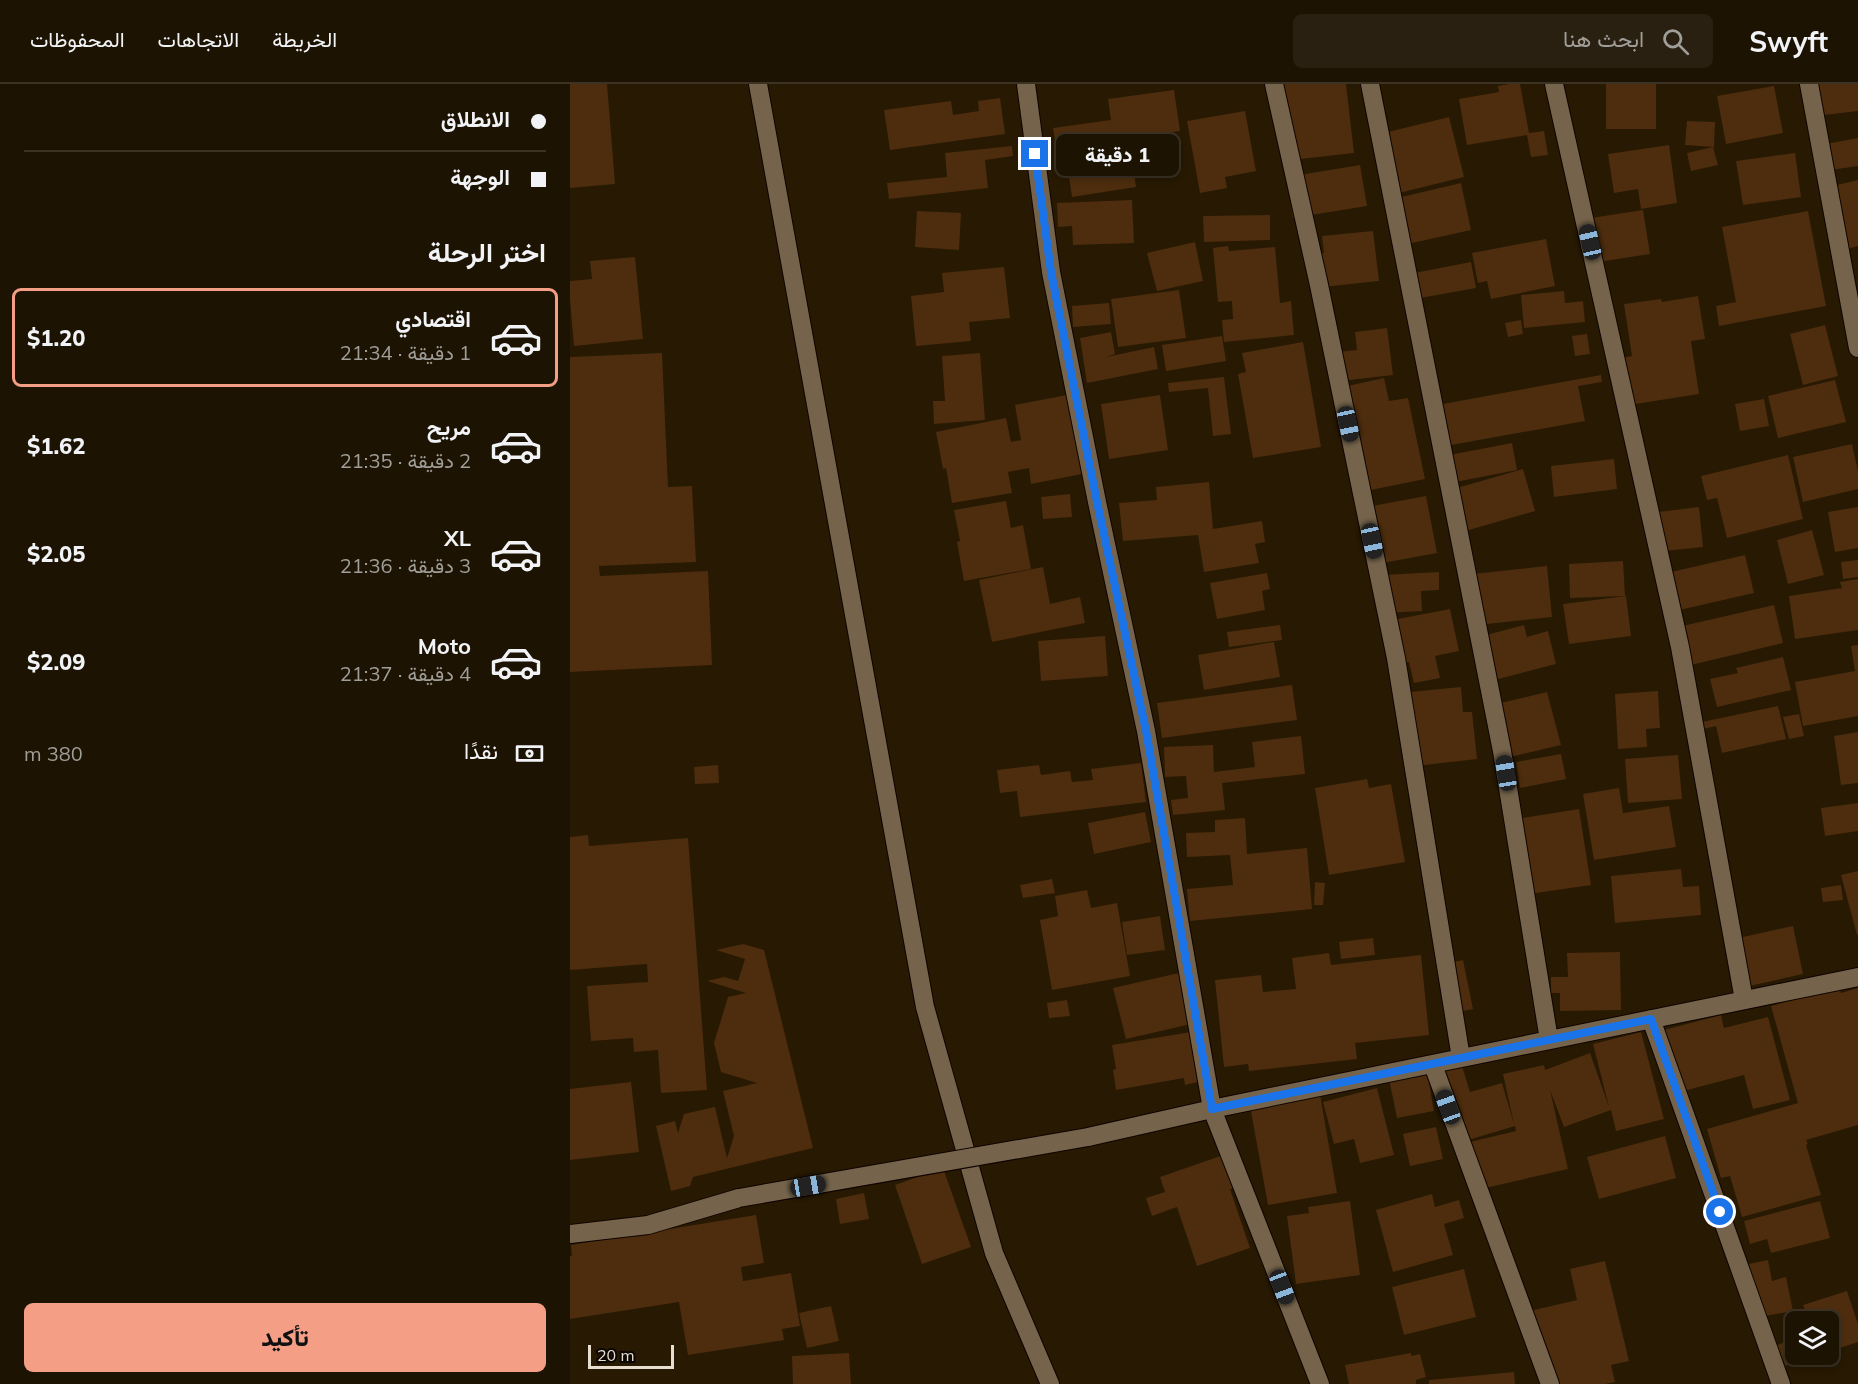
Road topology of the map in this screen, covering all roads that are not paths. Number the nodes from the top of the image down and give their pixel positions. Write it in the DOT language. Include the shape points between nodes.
graph roads {
  1 [pos="758,84"];
  2 [pos="1026,84"];
  3 [pos="1274,84"];
  4 [pos="1370,84"];
  5 [pos="1554,84"];
  6 [pos="1809,84"];
  7 [pos="1858,348"];
  8 [pos="1858,977"];
  9 [pos="1744,1000"];
  10 [pos="1651,1019"];
  11 [pos="1549,1040"];
  12 [pos="1461,1059"];
  13 [pos="1433,1065"];
  14 [pos="1212,1109"];
  15 [pos="570,1234"];
  16 [pos="1050,1384"];
  17 [pos="1320,1384"];
  18 [pos="1550,1384"];
  19 [pos="1781,1384"];
  1 -- 16 [label="street" via="925,1007 994,1253"];
  2 -- 14 [label="street" via="1051,272 1146,731"];
  3 -- 12 [label="street" via="1396,658"];
  4 -- 11 [label="street" via="1502,751"];
  5 -- 9 [label="street" via="1680,647"];
  6 -- 7 [label="street"];
  8 -- 9 [label="street"];
  9 -- 10 [label="street"];
  10 -- 11 [label="street"];
  10 -- 19 [label="street"];
  11 -- 12 [label="street"];
  12 -- 13 [label="street"];
  13 -- 14 [label="street"];
  13 -- 18 [label="street"];
  14 -- 15 [label="street, bridge" via="1088,1137 739,1198 648,1225"];
  14 -- 17 [label="street"];
}
